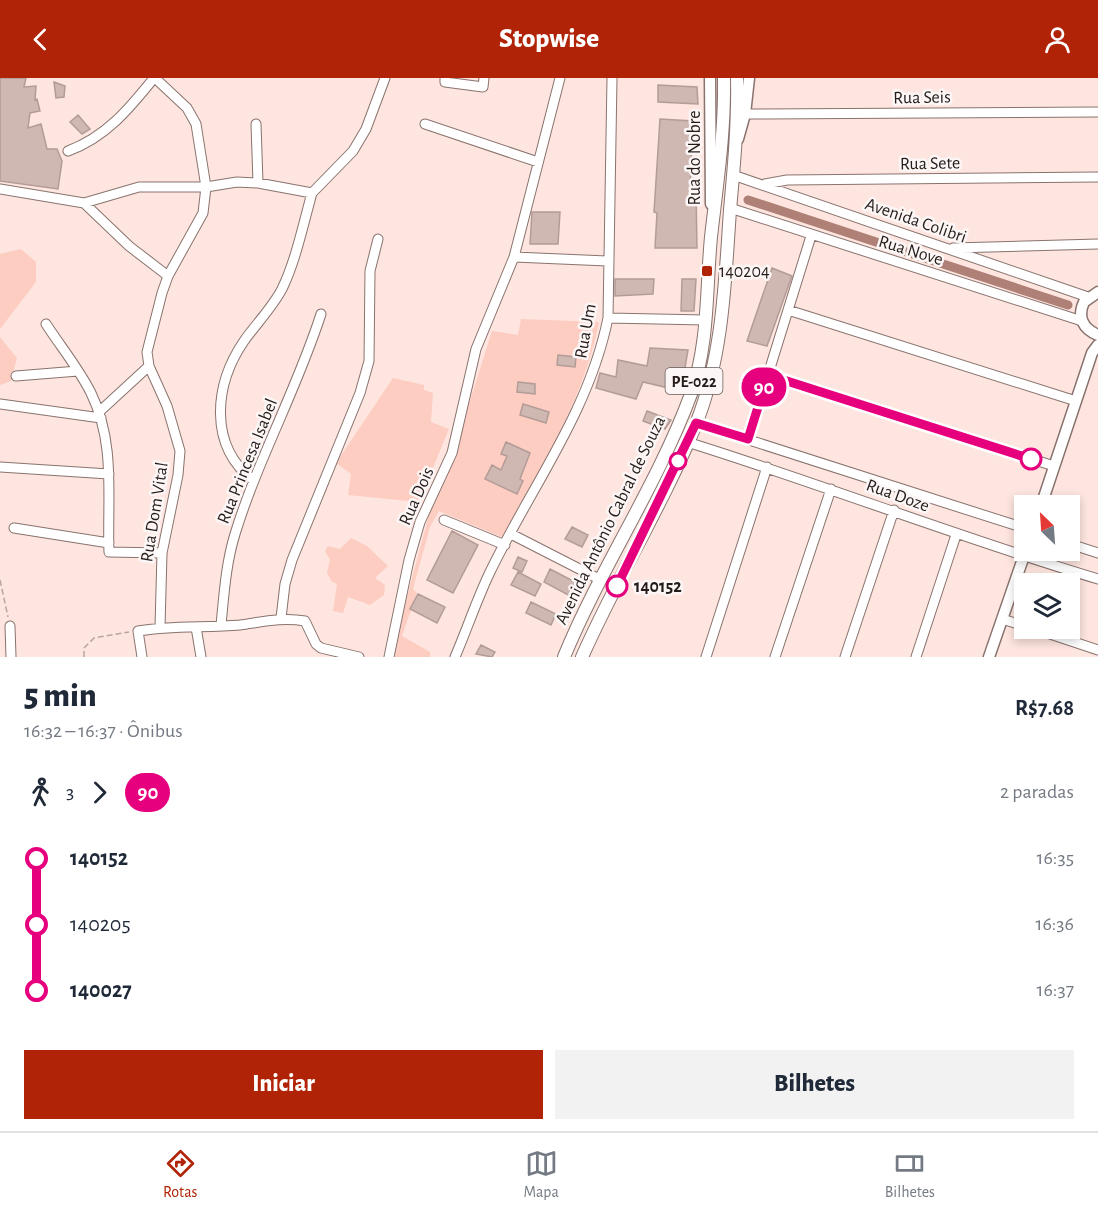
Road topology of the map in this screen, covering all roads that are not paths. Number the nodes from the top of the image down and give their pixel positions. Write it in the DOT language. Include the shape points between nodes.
graph roads {
  1 [pos="155,78"];
  2 [pos="385,78"];
  3 [pos="445,78"];
  4 [pos="484,78"];
  5 [pos="560,78"];
  6 [pos="612,78"];
  7 [pos="710,78"];
  8 [pos="724,78"];
  9 [pos="737,78"];
  10 [pos="749,78"];
  11 [pos="1098,112"];
  12 [pos="746,114"];
  13 [pos="256,124"];
  14 [pos="424,124"];
  15 [pos="736,145"];
  16 [pos="68,151"];
  17 [pos="538,162"];
  18 [pos="733,175"];
  19 [pos="1098,177"];
  20 [pos="258,183"];
  21 [pos="763,184"];
  22 [pos="206,188"];
  23 [pos="0,189"];
  24 [pos="312,193"];
  25 [pos="84,203"];
  26 [pos="730,208"];
  27 [pos="811,236"];
  28 [pos="711,237"];
  29 [pos="378,239"];
  30 [pos="1098,244"];
  31 [pos="946,248"];
  32 [pos="514,257"];
  33 [pos="607,261"];
  34 [pos="168,276"];
  35 [pos="1093,295"];
  36 [pos="788,310"];
  37 [pos="321,314"];
  38 [pos="608,318"];
  39 [pos="705,320"];
  40 [pos="1082,321"];
  41 [pos="46,324"];
  42 [pos="1095,334"];
  43 [pos="1095,349"];
  44 [pos="149,366"];
  45 [pos="78,371"];
  46 [pos="768,375"];
  47 [pos="16,376"];
  48 [pos="1076,401"];
  49 [pos="0,404"];
  50 [pos="100,415"];
  51 [pos="696,423"];
  52 [pos="748,439"];
  53 [pos="687,442"];
  54 [pos="1054,466"];
  55 [pos="0,467"];
  56 [pos="767,467"];
  57 [pos="108,474"];
  58 [pos="254,482"];
  59 [pos="831,489"];
  60 [pos="1045,495"];
  61 [pos="894,510"];
  62 [pos="444,520"];
  63 [pos="1014,525"];
  64 [pos="14,528"];
  65 [pos="512,534"];
  66 [pos="956,535"];
  67 [pos="109,543"];
  68 [pos="505,545"];
  69 [pos="1080,548"];
  70 [pos="1014,551"];
  71 [pos="162,554"];
  72 [pos="1098,554"];
  73 [pos="1023,561"];
  74 [pos="1045,561"];
  75 [pos="599,579"];
  76 [pos="1098,579"];
  77 [pos="281,618"];
  78 [pos="1002,619"];
  79 [pos="1014,623"];
  80 [pos="221,625"];
  81 [pos="10,626"];
  82 [pos="160,627"];
  83 [pos="196,627"];
  84 [pos="1065,639"];
  85 [pos="1098,650"];
  86 [pos="11,657"];
  87 [pos="142,657"];
  88 [pos="201,657"];
  89 [pos="359,657"];
  90 [pos="389,657"];
  91 [pos="455,657"];
  92 [pos="564,657"];
  93 [pos="582,657"];
  94 [pos="706,657"];
  95 [pos="775,657"];
  96 [pos="845,657"];
  97 [pos="916,657"];
  98 [pos="989,657"];
  1 -- 16 [label="street" via="117,122"];
  1 -- 22 [label="street, Rua Dom Vital" via="187,108 196,124"];
  2 -- 24 [label="street" via="353,152"];
  3 -- 4 [label="street" via="445,82 483,87"];
  5 -- 17 [label="street"];
  6 -- 33 [label="street, Rua Um"];
  7 -- 28 [label="main road, Rua do Nobre"];
  8 -- 28 [label="highway, Avenida Antônio Cabral de Souza / PE-022" via="721,161"];
  9 -- 15 [label="highway, Avenida Antônio Cabral de Souza / PE-022"];
  10 -- 12 [label="main road, PE-022"];
  11 -- 12 [label="street, Rua Seis"];
  12 -- 15 [label="main road, PE-022"];
  13 -- 20 [label="street"];
  14 -- 17 [label="street"];
  15 -- 18 [label="highway, Avenida Antônio Cabral de Souza / PE-022"];
  17 -- 32 [label="street"];
  18 -- 21 [label="street, Avenida Colibri"];
  18 -- 26 [label="highway, Avenida Antônio Cabral de Souza / PE-022"];
  19 -- 21 [label="street, Rua Sete" via="787,180"];
  20 -- 22 [label="street" via="237,182"];
  20 -- 24 [label="street"];
  21 -- 31 [label="street, Avenida Colibri"];
  22 -- 25 [label="street" via="139,187"];
  22 -- 34 [label="street, Rua Dom Vital" via="203,213"];
  23 -- 25 [label="street"];
  24 -- 58 [label="street" via="281,291 234,358 220,399 219,418 227,445 239,467"];
  25 -- 34 [label="street"];
  26 -- 27 [label="street, Rua Nove"];
  26 -- 51 [label="highway, Avenida Antônio Cabral de Souza / PE-022" via="717,348"];
  27 -- 36 [label="street"];
  27 -- 40 [label="street, Rua Nove"];
  28 -- 39 [label="highway, Avenida Antônio Cabral de Souza / PE-022"];
  29 -- 77 [label="street" via="370,271 369,361 360,393 292,560"];
  30 -- 31 [label="street"];
  31 -- 35 [label="street, Avenida Colibri"];
  32 -- 33 [label="street"];
  32 -- 90 [label="street, Rua Dois" via="476,349 452,453 420,522"];
  33 -- 38 [label="street, Rua Um"];
  34 -- 44 [label="street, Rua Dom Vital" via="150,335"];
  35 -- 40 [label="main road" via="1081,308"];
  36 -- 46 [label="street"];
  36 -- 48 [label="street"];
  37 -- 58 [label="street, Rua Princesa Isabel" via="299,378"];
  38 -- 39 [label="street"];
  38 -- 65 [label="street, Rua Um" via="592,379"];
  39 -- 75 [label="highway, Avenida Antônio Cabral de Souza / PE-022" via="701,358 676,432"];
  40 -- 42 [label="main road"];
  41 -- 45 [label="street"];
  42 -- 43 [label="main road"];
  43 -- 48 [label="main road"];
  44 -- 50 [label="street"];
  44 -- 71 [label="street, Rua Dom Vital" via="170,414 180,451"];
  45 -- 47 [label="street"];
  45 -- 50 [label="street"];
  46 -- 52 [label="street"];
  46 -- 54 [label="street"];
  48 -- 54 [label="main road"];
  49 -- 50 [label="street"];
  50 -- 57 [label="street"];
  51 -- 52 [label="street, Rua Doze"];
  51 -- 53 [label="highway, Avenida Antônio Cabral de Souza / PE-022"];
  52 -- 63 [label="street, Rua Doze"];
  53 -- 56 [label="street, Rua Doze"];
  53 -- 93 [label="highway, Avenida Antônio Cabral de Souza / PE-022"];
  54 -- 60 [label="main road"];
  55 -- 57 [label="street"];
  56 -- 59 [label="street, Rua Doze"];
  56 -- 94 [label="street"];
  57 -- 67 [label="street"];
  58 -- 80 [label="street, Rua Princesa Isabel" via="229,558"];
  59 -- 61 [label="street, Rua Doze"];
  59 -- 95 [label="street"];
  61 -- 66 [label="street, Rua Doze"];
  61 -- 96 [label="street"];
  62 -- 68 [label="street"];
  64 -- 67 [label="street"];
  65 -- 68 [label="street, Rua Um"];
  65 -- 75 [label="street"];
  66 -- 70 [label="street, Rua Doze"];
  66 -- 97 [label="street"];
  67 -- 71 [label="street" via="109,552"];
  68 -- 91 [label="street, Rua Um"];
  69 -- 72 [label="street"];
  71 -- 82 [label="street, Rua Dom Vital"];
  73 -- 78 [label="main road"];
  74 -- 76 [label="street, Rua Doze"];
  75 -- 92 [label="highway, Avenida Antônio Cabral de Souza / PE-022"];
  77 -- 80 [label="street"];
  77 -- 89 [label="street" via="305,621 321,648"];
  78 -- 79 [label="street"];
  78 -- 98 [label="main road"];
  80 -- 83 [label="street"];
  81 -- 86 [label="street"];
  82 -- 83 [label="street"];
  82 -- 87 [label="street" via="138,631"];
  83 -- 88 [label="street"];
  84 -- 85 [label="street"];
}
